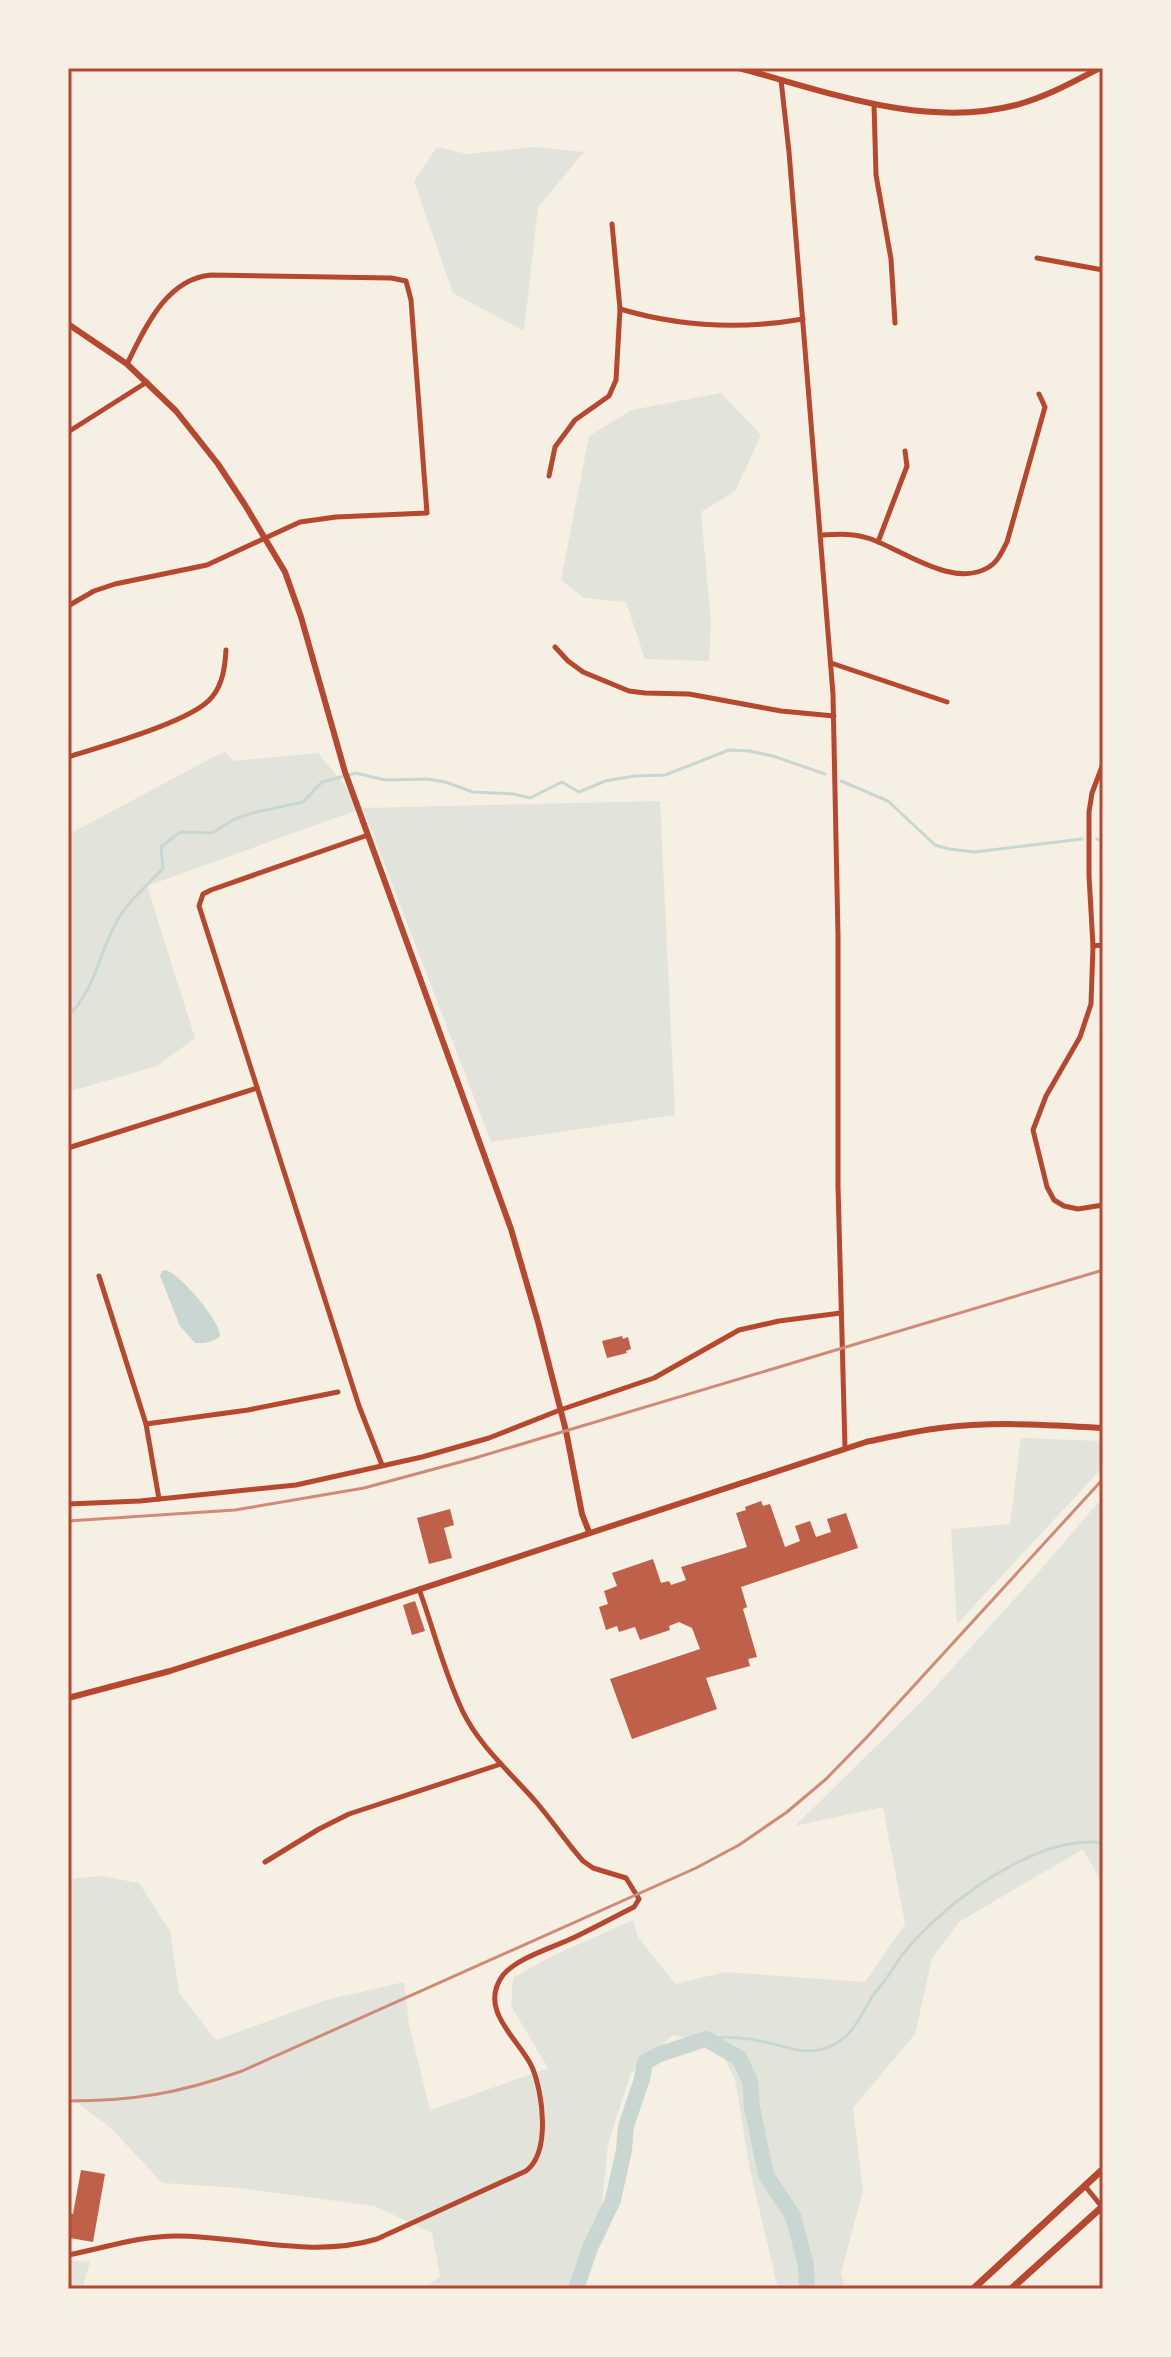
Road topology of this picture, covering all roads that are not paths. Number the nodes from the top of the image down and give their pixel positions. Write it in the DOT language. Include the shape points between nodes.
graph roads {
  1 [pos="739,68"];
  2 [pos="1100,68"];
  3 [pos="781,79"];
  4 [pos="874,104"];
  5 [pos="612,224"];
  6 [pos="1037,258"];
  7 [pos="1103,270"];
  8 [pos="620,309"];
  9 [pos="803,319"];
  10 [pos="895,323"];
  11 [pos="68,324"];
  12 [pos="127,364"];
  13 [pos="147,382"];
  14 [pos="1039,394"];
  15 [pos="68,432"];
  16 [pos="905,451"];
  17 [pos="549,476"];
  18 [pos="821,535"];
  19 [pos="265,537"];
  20 [pos="878,542"];
  21 [pos="68,606"];
  22 [pos="555,647"];
  23 [pos="226,650"];
  24 [pos="831,663"];
  25 [pos="947,702"];
  26 [pos="834,716"];
  27 [pos="68,757"];
  28 [pos="1103,764"];
  29 [pos="368,835"];
  30 [pos="1103,945"];
  31 [pos="1093,946"];
  32 [pos="257,1088"];
  33 [pos="68,1148"];
  34 [pos="1103,1205"];
  35 [pos="99,1276"];
  36 [pos="841,1313"];
  37 [pos="338,1392"];
  38 [pos="560,1410"];
  39 [pos="146,1424"];
  40 [pos="1103,1428"];
  41 [pos="845,1448"];
  42 [pos="382,1465"];
  43 [pos="159,1499"];
  44 [pos="68,1504"];
  45 [pos="589,1532"];
  46 [pos="419,1589"];
  47 [pos="68,1698"];
  48 [pos="501,1764"];
  49 [pos="265,1862"];
  50 [pos="1103,2169"];
  51 [pos="1085,2186"];
  52 [pos="1103,2207"];
  53 [pos="68,2255"];
  54 [pos="973,2289"];
  55 [pos="1011,2289"];
  1 -- 3 [label="street"];
  2 -- 4 [label="street" via="1042,97 1004,108 949,112"];
  3 -- 4 [label="street"];
  3 -- 9 [label="street"];
  4 -- 10 [label="street" via="876,175 891,259"];
  5 -- 8 [label="street"];
  6 -- 7 [label="street"];
  8 -- 9 [label="street" via="700,326"];
  8 -- 17 [label="street" via="614,388 575,420 555,447"];
  9 -- 18 [label="street"];
  11 -- 12 [label="street"];
  12 -- 13 [label="street"];
  12 -- 19 [label="street" via="159,307 193,278 406,281 427,513 310,519"];
  13 -- 15 [label="street"];
  13 -- 19 [label="street" via="204,446"];
  14 -- 20 [label="street" via="1045,407 1007,542 988,568 959,575"];
  16 -- 20 [label="street" via="907,466"];
  18 -- 20 [label="street" via="852,534"];
  18 -- 24 [label="street"];
  19 -- 21 [label="street" via="225,559 115,584"];
  19 -- 29 [label="street" via="296,598"];
  22 -- 26 [label="street" via="583,672 629,691 689,694"];
  23 -- 27 [label="street" via="218,688 202,707 184,718"];
  24 -- 25 [label="street"];
  24 -- 26 [label="street"];
  26 -- 36 [label="street"];
  28 -- 31 [label="street" via="1089,812"];
  29 -- 32 [label="street" via="211,890 199,901"];
  29 -- 38 [label="street" via="511,1229"];
  30 -- 31 [label="street"];
  31 -- 34 [label="street" via="1087,1019 1033,1130 1054,1200 1078,1209"];
  32 -- 33 [label="street"];
  32 -- 42 [label="street"];
  35 -- 39 [label="street"];
  36 -- 38 [label="street" via="739,1330 654,1378"];
  36 -- 41 [label="street"];
  37 -- 39 [label="street"];
  38 -- 42 [label="street" via="489,1438"];
  38 -- 45 [label="street"];
  39 -- 43 [label="street"];
  40 -- 41 [label="street" via="965,1425"];
  41 -- 45 [label="street"];
  42 -- 43 [label="street" via="296,1485"];
  43 -- 44 [label="street"];
  45 -- 46 [label="street"];
  46 -- 47 [label="street" via="170,1671"];
  46 -- 48 [label="street" via="464,1715"];
  48 -- 49 [label="street" via="349,1814"];
  48 -- 53 [label="street" via="583,1861 626,1878 639,1899 634,1907 530,1957 501,1978 496,2005 501,2022 530,2064 540,2092 537,2160 526,2171 358,2244 324,2248 151,2236"];
  50 -- 51 [label="main road"];
  51 -- 52 [label="street"];
  51 -- 54 [label="main road"];
  52 -- 55 [label="main road"];
}
